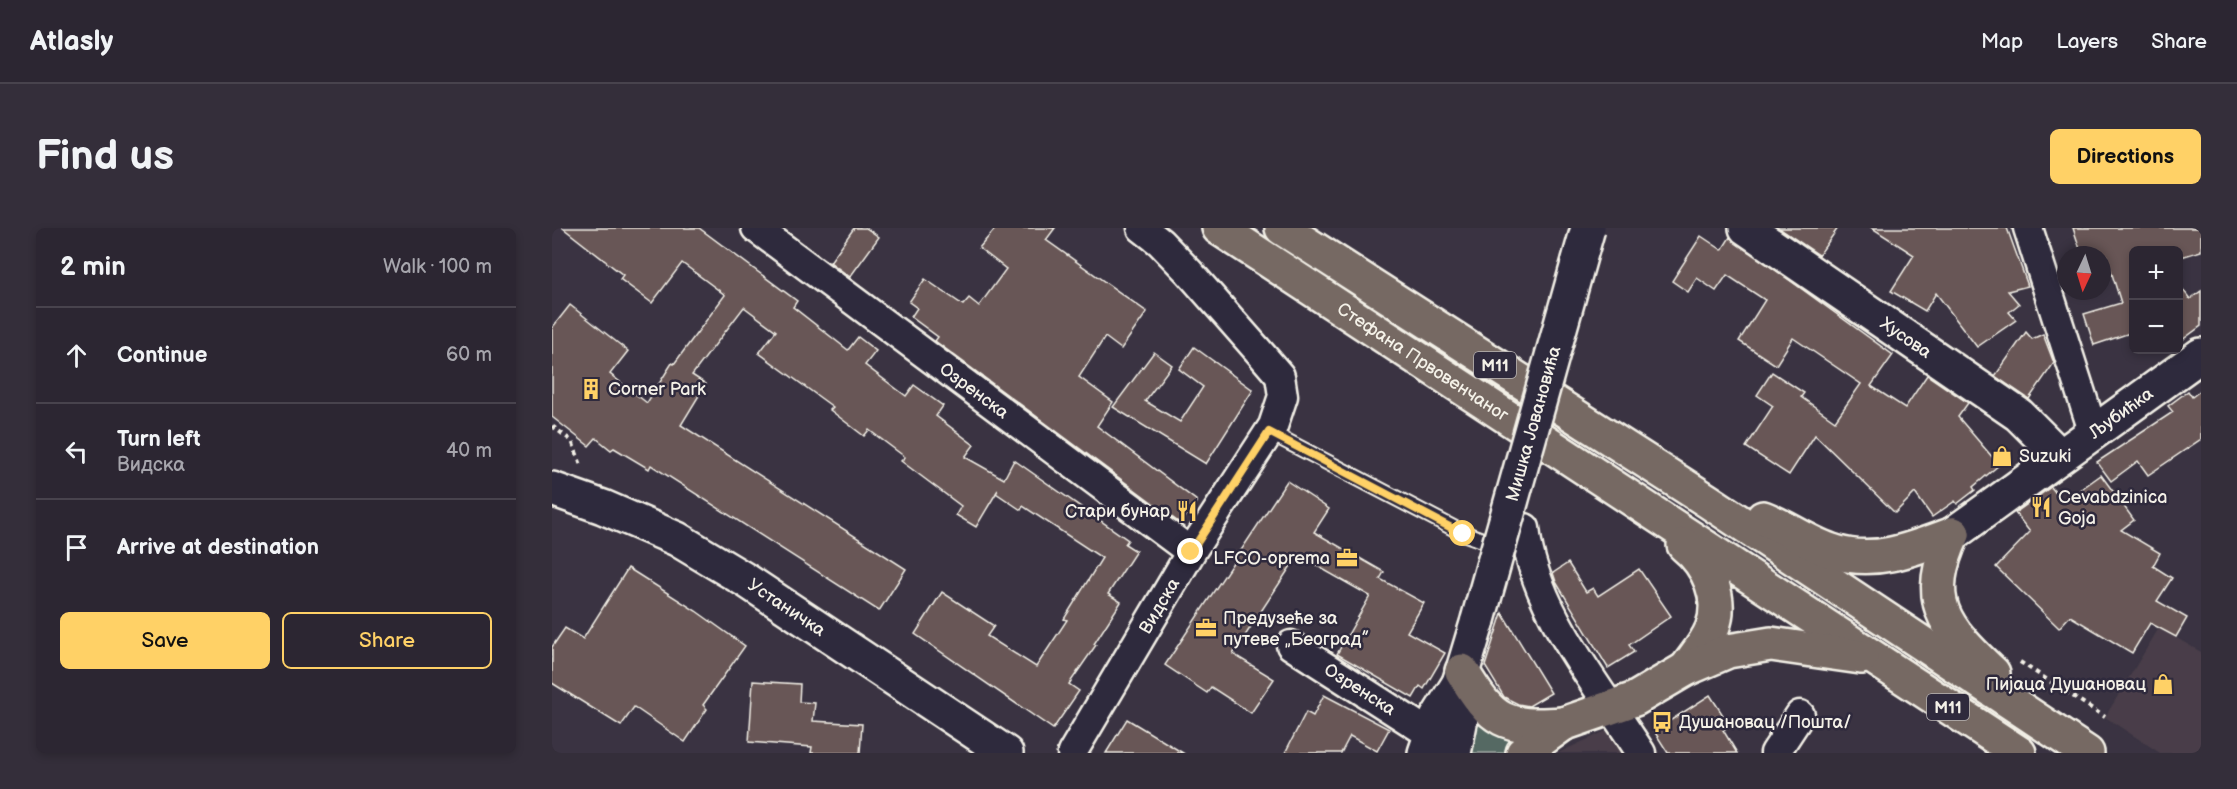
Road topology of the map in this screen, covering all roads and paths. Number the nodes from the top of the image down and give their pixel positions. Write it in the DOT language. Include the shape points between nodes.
graph roads {
  1 [pos="756,228"];
  2 [pos="1142,228"];
  3 [pos="1219,228"];
  4 [pos="1282,228"];
  5 [pos="1588,228"];
  6 [pos="1746,228"];
  7 [pos="2028,228"];
  8 [pos="2201,355"];
  9 [pos="552,426"];
  10 [pos="2093,431"];
  11 [pos="1269,432"];
  12 [pos="2059,455"];
  13 [pos="566,494"];
  14 [pos="1628,496"];
  15 [pos="1708,501"];
  16 [pos="1953,534"];
  17 [pos="1526,540"];
  18 [pos="1191,552"];
  19 [pos="1291,645"];
  20 [pos="2010,656"];
  21 [pos="1878,661"];
  22 [pos="1686,669"];
  23 [pos="1461,677"];
  24 [pos="1612,707"];
  25 [pos="2019,707"];
  26 [pos="1800,715"];
  27 [pos="2105,717"];
  28 [pos="1563,724"];
  29 [pos="1436,747"];
  30 [pos="1006,753"];
  31 [pos="1072,753"];
  32 [pos="1523,753"];
  33 [pos="1641,753"];
  34 [pos="1775,753"];
  35 [pos="2019,753"];
  36 [pos="2087,753"];
  1 -- 18 [label="street, Озренска"];
  2 -- 11 [label="street, Видска" via="1190,272 1280,376 1284,396"];
  3 -- 14 [label="highway, Стефана Првовенчаног / M11"];
  4 -- 15 [label="highway, Стефана Првовенчаног / M11"];
  5 -- 23 [label="main road, Мишка Јовановића, bridge"];
  6 -- 12 [label="main road, Хусова" via="2019,415"];
  7 -- 10 [label="street"];
  8 -- 10 [label="main road, Љубићка"];
  9 -- 13 [label="path" via="572,441 582,469"];
  10 -- 12 [label="main road, Љубићка"];
  11 -- 17 [label="lane" via="1463,534"];
  11 -- 18 [label="street, Видска"];
  12 -- 16 [label="main road, Љубићка"];
  13 -- 30 [label="main road, Устаничка" via="677,539"];
  14 -- 21 [label="highway, M11"];
  14 -- 22 [label="highway" via="1691,551 1712,582 1715,621"];
  15 -- 16 [label="highway" via="1741,509 1833,552 1854,556 1898,553"];
  15 -- 25 [label="highway, M11"];
  16 -- 25 [label="highway" via="1938,576 1948,624 1964,646 2004,684"];
  17 -- 24 [label="street" via="1551,614"];
  18 -- 31 [label="street, Видска"];
  19 -- 29 [label="street, Озренска"];
  20 -- 27 [label="path"];
  21 -- 22 [label="highway" via="1771,644 1728,651"];
  21 -- 35 [label="highway, M11"];
  22 -- 24 [label="highway"];
  23 -- 28 [label="highway" via="1505,722 1530,726"];
  23 -- 29 [label="main road" via="1463,708"];
  24 -- 28 [label="highway"];
  24 -- 33 [label="street"];
  25 -- 36 [label="highway, M11"];
  26 -- 34 [label="street"];
  28 -- 32 [label="highway"];
}
